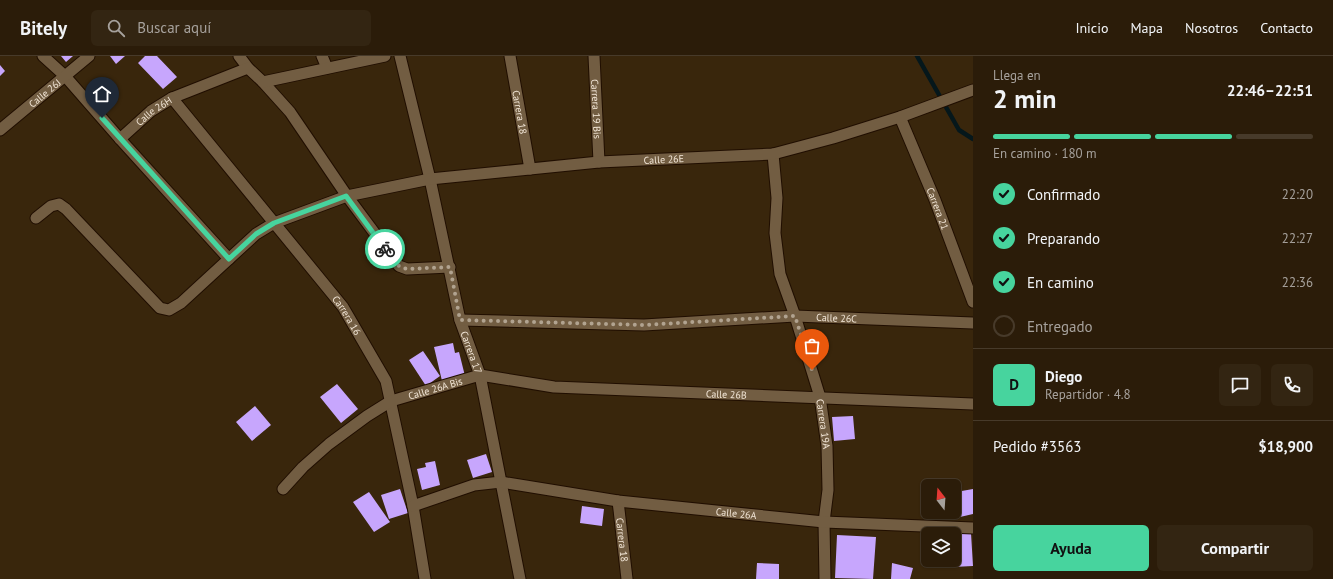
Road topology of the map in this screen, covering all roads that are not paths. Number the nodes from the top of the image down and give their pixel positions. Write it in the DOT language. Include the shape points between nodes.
graph roads {
  1 [pos="43,56"];
  2 [pos="89,56"];
  3 [pos="239,56"];
  4 [pos="322,56"];
  5 [pos="384,56"];
  6 [pos="400,56"];
  7 [pos="510,56"];
  8 [pos="594,56"];
  9 [pos="248,68"];
  10 [pos="327,68"];
  11 [pos="65,76"];
  12 [pos="264,82"];
  13 [pos="968,92"];
  14 [pos="172,98"];
  15 [pos="900,116"];
  16 [pos="0,130"];
  17 [pos="120,139"];
  18 [pos="773,154"];
  19 [pos="599,162"];
  20 [pos="530,169"];
  21 [pos="430,179"];
  22 [pos="346,196"];
  23 [pos="36,218"];
  24 [pos="274,223"];
  25 [pos="229,259"];
  26 [pos="450,267"];
  27 [pos="973,302"];
  28 [pos="795,316"];
  29 [pos="460,320"];
  30 [pos="973,322"];
  31 [pos="480,375"];
  32 [pos="820,397"];
  33 [pos="390,401"];
  34 [pos="973,404"];
  35 [pos="501,482"];
  36 [pos="283,489"];
  37 [pos="618,501"];
  38 [pos="413,506"];
  39 [pos="824,522"];
  40 [pos="973,528"];
  41 [pos="425,579"];
  42 [pos="520,579"];
  43 [pos="627,579"];
  44 [pos="825,579"];
  1 -- 11 [label="street"];
  2 -- 11 [label="street, Calle 26J"];
  3 -- 9 [label="street"];
  4 -- 10 [label="street"];
  5 -- 10 [label="street"];
  6 -- 21 [label="street, Carrera 17"];
  7 -- 20 [label="street, Carrera 18"];
  8 -- 19 [label="street, Carrera 19 Bis"];
  9 -- 12 [label="street"];
  9 -- 14 [label="street, Calle 26H"];
  10 -- 12 [label="street"];
  11 -- 16 [label="street, Calle 26J"];
  11 -- 17 [label="street"];
  12 -- 22 [label="street" via="290,112"];
  13 -- 15 [label="street, Calle 26E"];
  14 -- 17 [label="street, Calle 26H" via="152,111"];
  14 -- 24 [label="street, Carrera 16"];
  15 -- 18 [label="street, Calle 26E"];
  15 -- 27 [label="street, Carrera 21"];
  17 -- 25 [label="street"];
  18 -- 19 [label="street, Calle 26E"];
  18 -- 28 [label="street, Carrera 19A" via="777,198 775,233 780,274"];
  19 -- 20 [label="street, Calle 26E"];
  20 -- 21 [label="street, Calle 26E"];
  21 -- 22 [label="street, Calle 26E"];
  21 -- 26 [label="street, Carrera 17"];
  22 -- 24 [label="street, Calle 26E"];
  22 -- 26 [label="street" via="399,266 407,269"];
  23 -- 25 [label="street, Calle 26E" via="51,206 59,204 160,308 169,310 181,303"];
  24 -- 25 [label="street, Calle 26E" via="256,234"];
  24 -- 33 [label="street, Carrera 16" via="343,307 386,381"];
  26 -- 29 [label="street, Carrera 17"];
  28 -- 29 [label="street, Calle 26C" via="644,325"];
  28 -- 30 [label="street, Calle 26C"];
  28 -- 32 [label="street, Carrera 19A"];
  29 -- 31 [label="street, Carrera 17"];
  31 -- 32 [label="street, Calle 26B" via="554,387"];
  31 -- 33 [label="street, Calle 26A Bis"];
  31 -- 35 [label="street, Carrera 17"];
  32 -- 34 [label="street, Calle 26B"];
  32 -- 39 [label="street, Carrera 19A" via="827,446 828,490"];
  33 -- 36 [label="street, Calle 26A Bis" via="330,444 303,467"];
  33 -- 38 [label="street, Carrera 16"];
  35 -- 37 [label="street, Calle 26A"];
  35 -- 38 [label="street, Calle 26A" via="474,484"];
  35 -- 42 [label="street, Carrera 17"];
  37 -- 39 [label="street, Calle 26A"];
  37 -- 43 [label="street, Carrera 18"];
  38 -- 41 [label="street, Carrera 16"];
  39 -- 40 [label="street, Calle 26A"];
  39 -- 44 [label="street, Carrera 19A"];
}
